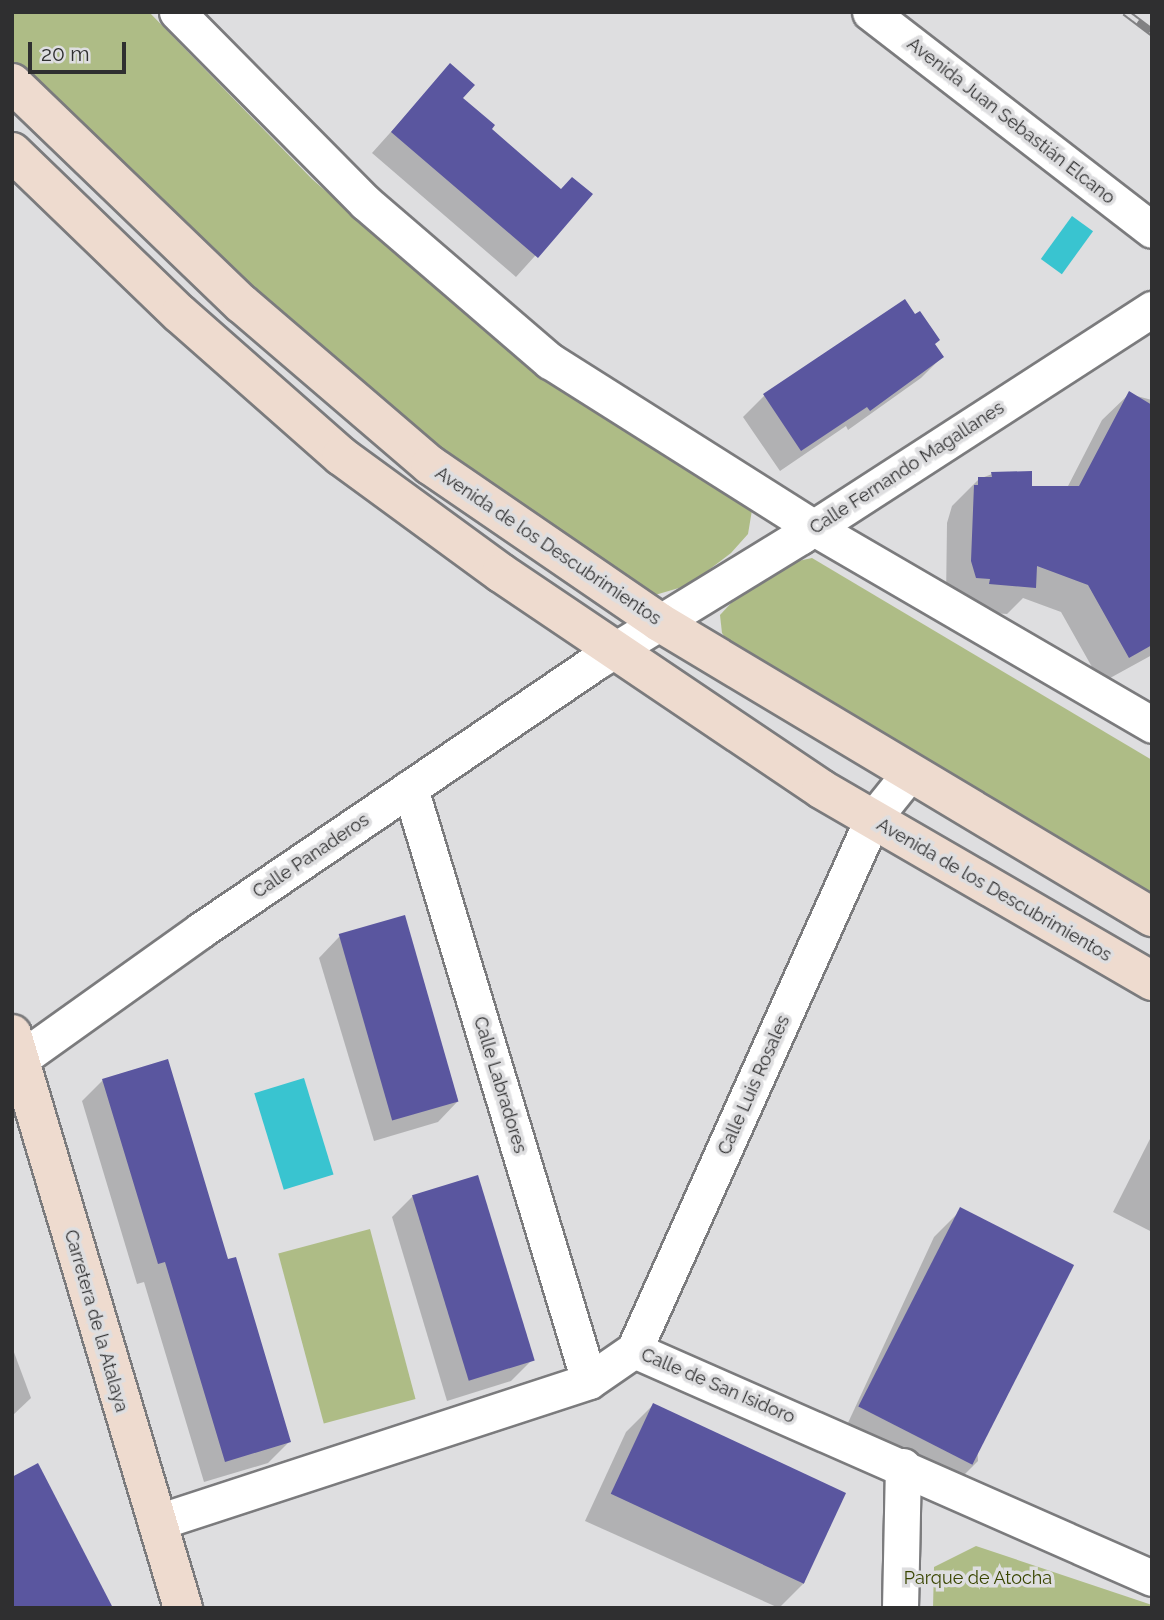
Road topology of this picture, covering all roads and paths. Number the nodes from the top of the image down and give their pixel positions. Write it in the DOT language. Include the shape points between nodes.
graph roads {
  1 [pos="177,12"];
  2 [pos="870,12"];
  3 [pos="12,83"];
  4 [pos="12,152"];
  5 [pos="1152,230"];
  6 [pos="1152,309"];
  7 [pos="814,528"];
  8 [pos="659,622"];
  9 [pos="613,650"];
  10 [pos="1152,725"];
  11 [pos="908,775"];
  12 [pos="410,788"];
  13 [pos="872,820"];
  14 [pos="1152,917"];
  15 [pos="1152,981"];
  16 [pos="15,1053"];
  17 [pos="634,1350"];
  18 [pos="589,1381"];
  19 [pos="903,1466"];
  20 [pos="158,1522"];
  21 [pos="1152,1578"];
  22 [pos="183,1608"];
  23 [pos="900,1608"];
  1 -- 7 [label="street" via="366,203 550,361"];
  2 -- 5 [label="street, Avenida Juan Sebastián Elcano"];
  3 -- 8 [label="street, Avenida de los Descubrimientos" via="242,304 430,465"];
  4 -- 9 [label="street, Avenida de los Descubrimientos" via="180,314 341,456"];
  6 -- 7 [label="street, Calle Fernando Magallanes"];
  7 -- 8 [label="street, Calle Fernando Magallanes"];
  7 -- 10 [label="street"];
  8 -- 9 [label="street, Calle Fernando Magallanes"];
  8 -- 11 [label="street, Avenida de los Descubrimientos"];
  9 -- 12 [label="street, Calle Panaderos"];
  9 -- 13 [label="street, Avenida de los Descubrimientos"];
  11 -- 13 [label="street, Calle Luis Rosales"];
  11 -- 14 [label="street, Avenida de los Descubrimientos"];
  12 -- 16 [label="street, Calle Panaderos"];
  12 -- 18 [label="street, Calle Labradores"];
  13 -- 15 [label="street, Avenida de los Descubrimientos"];
  13 -- 17 [label="street, Calle Luis Rosales"];
  16 -- 20 [label="street, Carretera de la Atalaya"];
  17 -- 18 [label="street, Calle de San Isidoro"];
  17 -- 19 [label="street, Calle de San Isidoro"];
  18 -- 20 [label="street, Calle de San Isidoro"];
  19 -- 21 [label="street, Calle de San Isidoro"];
  19 -- 23 [label="street"];
  20 -- 22 [label="street, Carretera de la Atalaya"];
}
